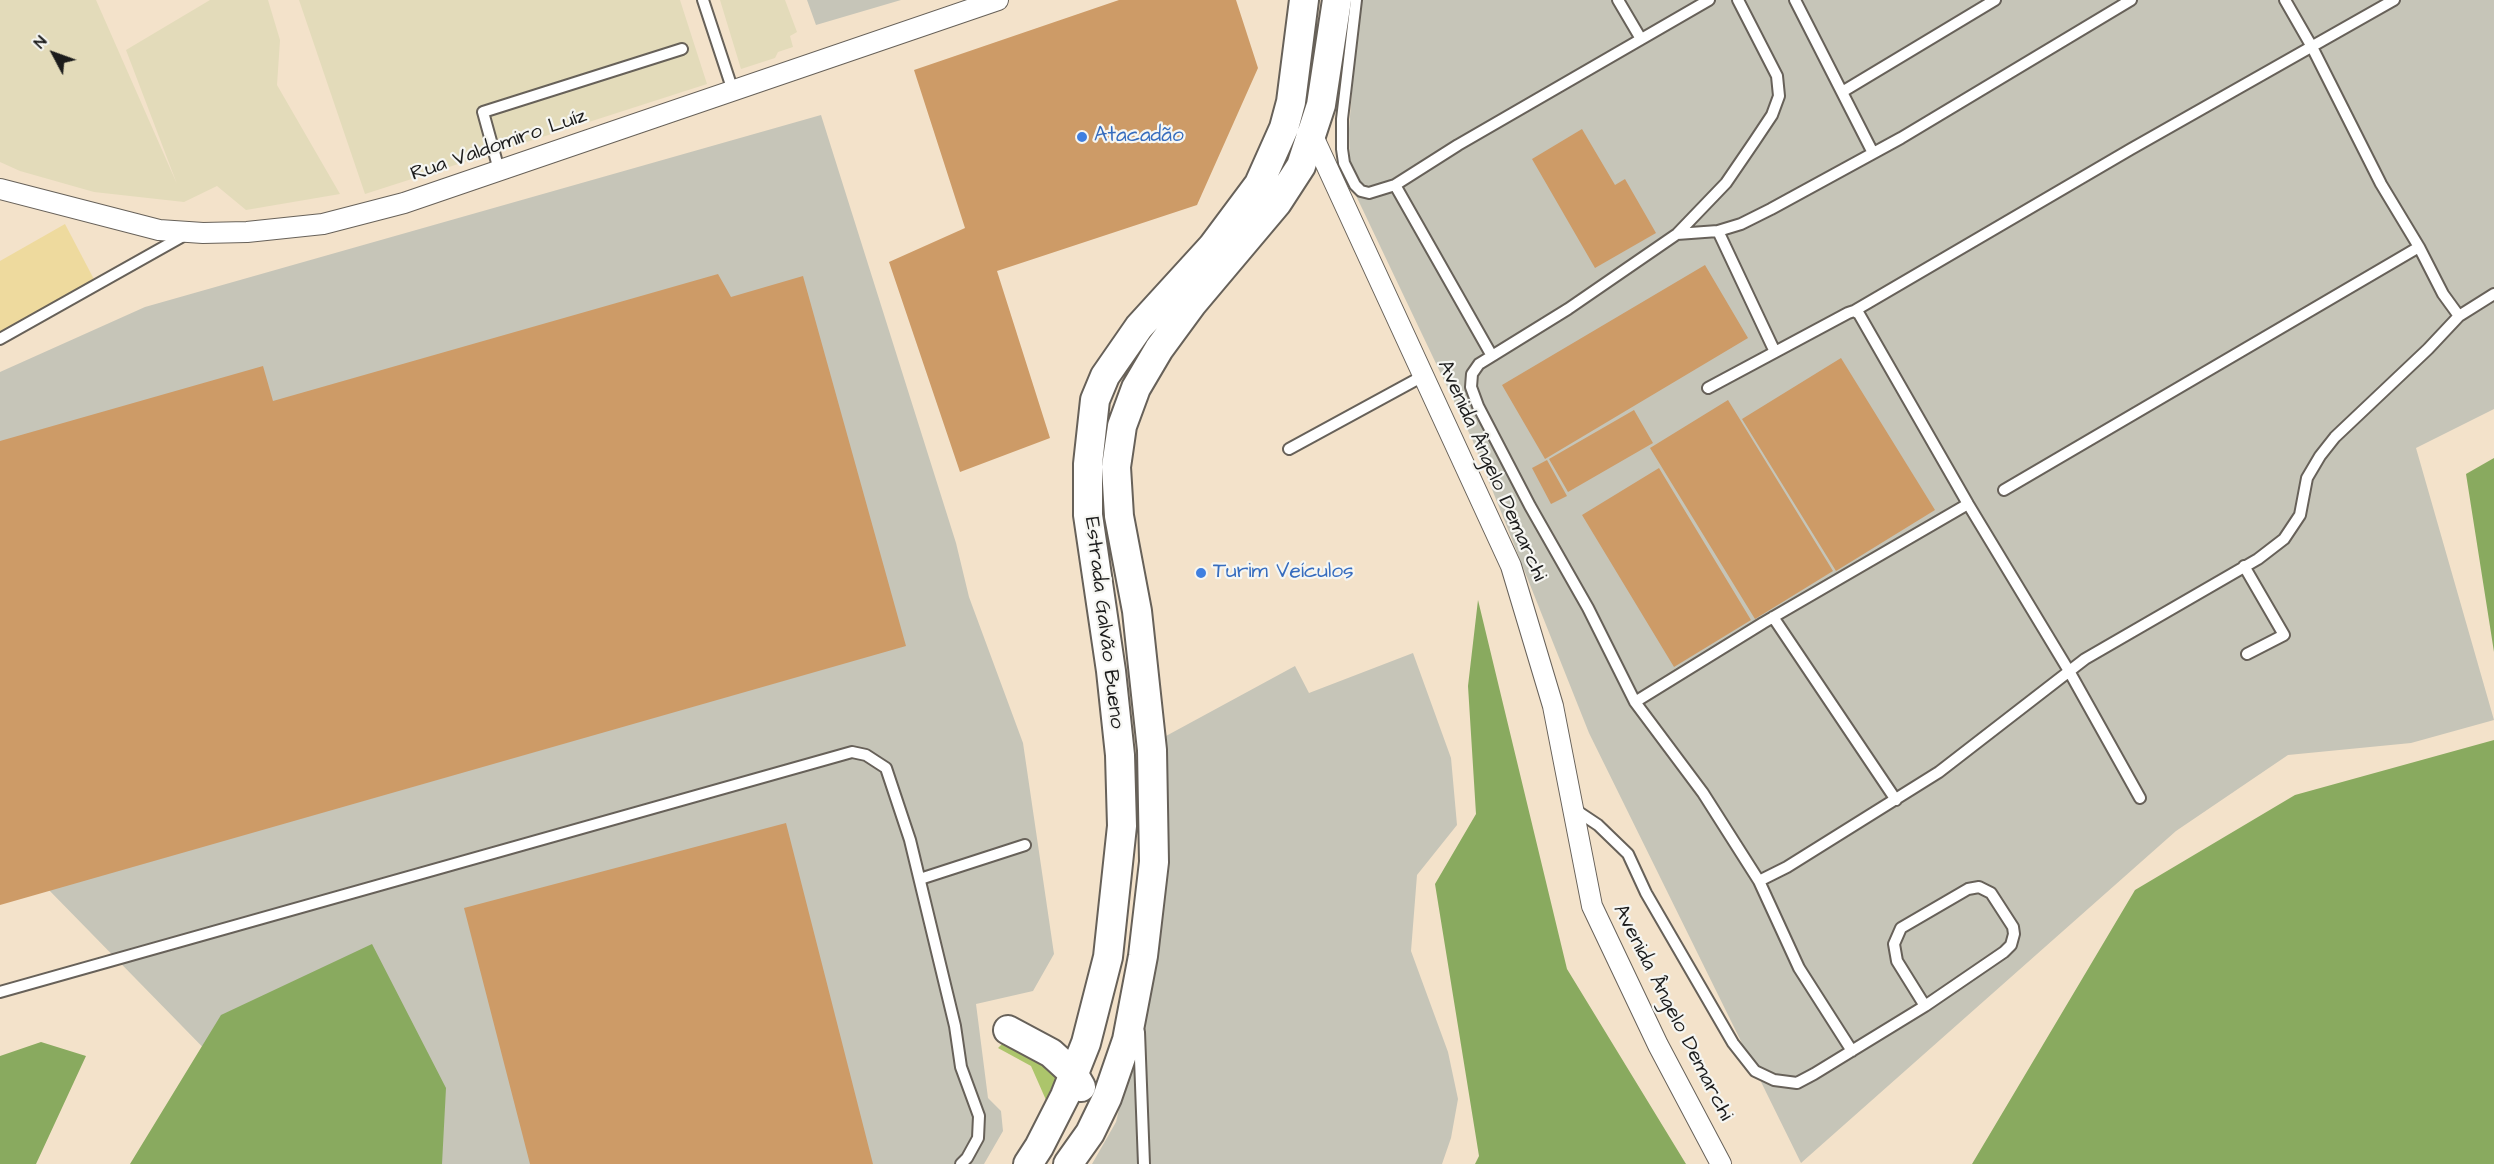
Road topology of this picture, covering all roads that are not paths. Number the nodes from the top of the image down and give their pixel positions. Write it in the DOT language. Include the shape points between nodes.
graph roads {
  1 [pos="703,0"];
  2 [pos="998,0"];
  3 [pos="1305,0"];
  4 [pos="1337,0"];
  5 [pos="1356,0"];
  6 [pos="1618,0"];
  7 [pos="1709,0"];
  8 [pos="1738,0"];
  9 [pos="1795,0"];
  10 [pos="1995,0"];
  11 [pos="2131,0"];
  12 [pos="2285,0"];
  13 [pos="2394,0"];
  14 [pos="1641,39"];
  15 [pos="2312,47"];
  16 [pos="682,49"];
  17 [pos="733,91"];
  18 [pos="1842,92"];
  19 [pos="1284,128"];
  20 [pos="1312,134"];
  21 [pos="1873,153"];
  22 [pos="499,171"];
  23 [pos="1395,185"];
  24 [pos="0,189"];
  25 [pos="1718,231"];
  26 [pos="190,232"];
  27 [pos="1677,234"];
  28 [pos="2419,247"];
  29 [pos="2494,294"];
  30 [pos="1854,311"];
  31 [pos="2459,316"];
  32 [pos="0,339"];
  33 [pos="1775,352"];
  34 [pos="1492,357"];
  35 [pos="1423,376"];
  36 [pos="1708,388"];
  37 [pos="1289,449"];
  38 [pos="2004,490"];
  39 [pos="1968,504"];
  40 [pos="2244,566"];
  41 [pos="1773,617"];
  42 [pos="2247,654"];
  43 [pos="2069,671"];
  44 [pos="1635,702"];
  45 [pos="2140,798"];
  46 [pos="1896,800"];
  47 [pos="1571,807"];
  48 [pos="1025,845"];
  49 [pos="920,879"];
  50 [pos="1759,881"];
  51 [pos="0,992"];
  52 [pos="1136,994"];
  53 [pos="1925,1005"];
  54 [pos="1008,1030"];
  55 [pos="1852,1051"];
  56 [pos="1074,1073"];
  57 [pos="961,1164"];
  58 [pos="1028,1164"];
  59 [pos="1042,1164"];
  60 [pos="1068,1164"];
  61 [pos="1144,1164"];
  62 [pos="1721,1164"];
  1 -- 17 [label="lane"];
  2 -- 17 [label="street, Rua Valdomiro Luíz"];
  3 -- 19 [label="main road, Estrada Galvão Bueno"];
  4 -- 20 [label="main road, Estrada Galvão Bueno" via="1321,105"];
  5 -- 23 [label="lane" via="1342,119 1344,163 1361,190 1375,192"];
  6 -- 14 [label="lane"];
  7 -- 14 [label="lane"];
  8 -- 27 [label="lane" via="1777,76 1779,96 1773,115 1726,183"];
  9 -- 18 [label="lane"];
  10 -- 18 [label="lane"];
  11 -- 21 [label="lane"];
  12 -- 15 [label="lane"];
  13 -- 15 [label="lane"];
  14 -- 23 [label="lane"];
  15 -- 28 [label="lane" via="2381,184"];
  15 -- 30 [label="lane"];
  16 -- 22 [label="lane" via="483,112"];
  17 -- 22 [label="street, Rua Valdomiro Luíz"];
  18 -- 21 [label="lane"];
  19 -- 20 [label="street"];
  19 -- 56 [label="main road, Estrada Galvão Bueno" via="1259,184 1212,247 1139,327 1105,376 1095,400 1088,464 1088,515 1112,671 1122,826 1108,957 1086,1043"];
  20 -- 35 [label="street, Avenida Ângelo Demarchi"];
  20 -- 52 [label="main road, Estrada Galvão Bueno" via="1300,166 1277,203 1159,349 1136,387 1122,426 1116,467 1119,516 1137,611 1152,750 1154,862"];
  21 -- 25 [label="lane" via="1771,209"];
  22 -- 26 [label="street, Rua Valdomiro Luíz" via="404,203 323,224 247,232"];
  23 -- 34 [label="lane"];
  24 -- 26 [label="street, Rua Valdomiro Luíz" via="159,230"];
  25 -- 27 [label="lane"];
  25 -- 33 [label="lane"];
  26 -- 32 [label="lane"];
  27 -- 34 [label="lane"];
  28 -- 31 [label="lane"];
  28 -- 38 [label="lane"];
  29 -- 31 [label="lane"];
  30 -- 33 [label="lane"];
  30 -- 39 [label="lane"];
  31 -- 40 [label="lane" via="2336,437 2307,478 2300,515 2293,528 2284,539"];
  33 -- 36 [label="lane"];
  34 -- 44 [label="lane" via="1479,364 1473,374 1471,387 1478,406"];
  35 -- 37 [label="lane"];
  35 -- 47 [label="street, Avenida Ângelo Demarchi" via="1511,566 1553,706"];
  39 -- 41 [label="lane"];
  39 -- 43 [label="lane"];
  40 -- 42 [label="lane" via="2284,635"];
  40 -- 43 [label="lane"];
  41 -- 44 [label="lane"];
  41 -- 46 [label="lane"];
  43 -- 45 [label="lane"];
  43 -- 46 [label="lane" via="1948,765"];
  44 -- 50 [label="lane" via="1703,793"];
  46 -- 50 [label="lane"];
  47 -- 55 [label="lane" via="1598,825 1628,855 1733,1044 1755,1071 1773,1080 1797,1083"];
  47 -- 62 [label="street, Avenida Ângelo Demarchi" via="1592,906 1658,1045"];
  48 -- 49 [label="lane"];
  49 -- 51 [label="lane" via="886,768 866,755 852,752"];
  49 -- 57 [label="lane" via="961,1067 979,1116 978,1138"];
  50 -- 55 [label="lane" via="1799,968"];
  52 -- 60 [label="main road, Estrada Galvão Bueno" via="1127,1040 1107,1098 1090,1133"];
  52 -- 61 [label="lane"];
  53 -- 53 [label="lane" via="2011,945 2013,927 1991,893 1979,887 1968,889 1901,928 1894,944 1897,961"];
  53 -- 55 [label="lane"];
  54 -- 56 [label="main road" via="1051,1053"];
  56 -- 58 [label="main road, Estrada Galvão Bueno"];
  56 -- 59 [label="main road" via="1082,1088 1082,1103 1071,1128"];
}
